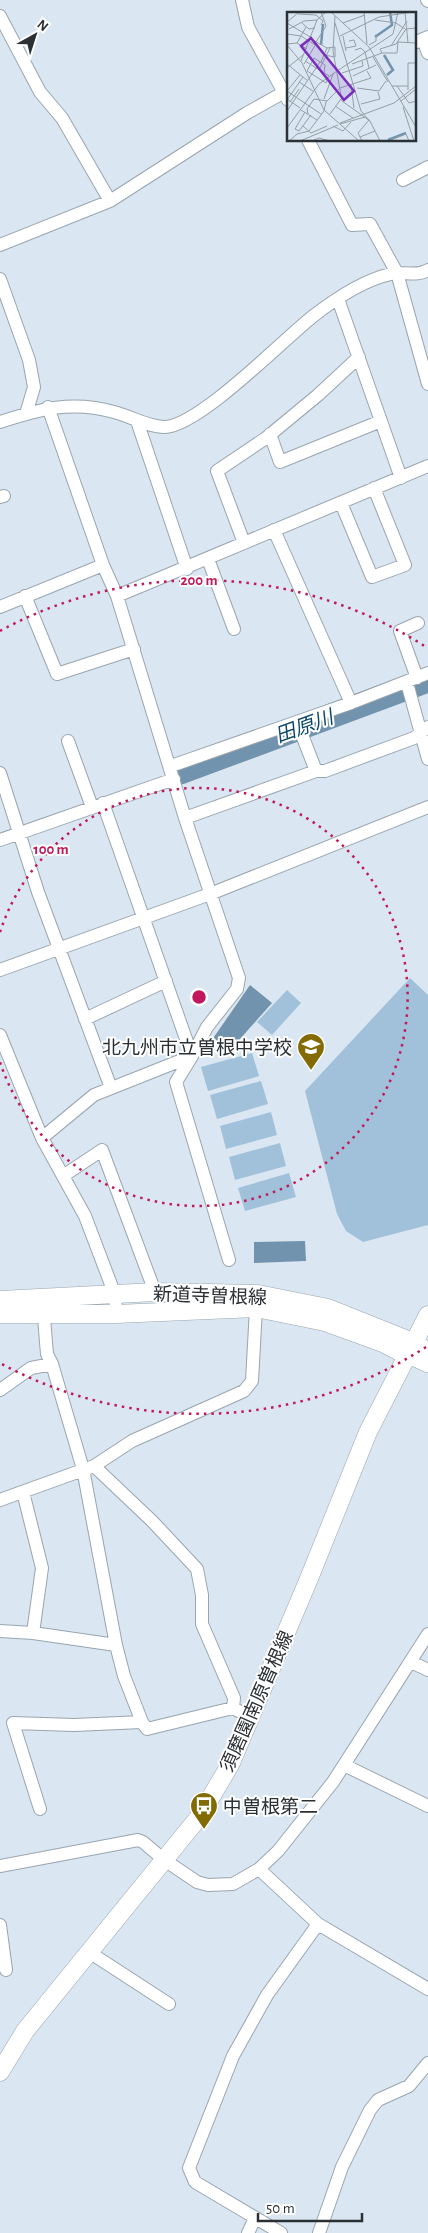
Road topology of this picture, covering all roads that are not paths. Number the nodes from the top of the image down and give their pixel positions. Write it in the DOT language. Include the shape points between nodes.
graph roads {
  1 [pos="242,0"];
  2 [pos="0,16"];
  3 [pos="422,40"];
  4 [pos="428,53"];
  5 [pos="287,94"];
  6 [pos="309,141"];
  7 [pos="428,167"];
  8 [pos="403,180"];
  9 [pos="110,201"];
  10 [pos="0,245"];
  11 [pos="428,270"];
  12 [pos="397,273"];
  13 [pos="0,279"];
  14 [pos="338,299"];
  15 [pos="359,357"];
  16 [pos="428,384"];
  17 [pos="48,407"];
  18 [pos="26,414"];
  19 [pos="137,421"];
  20 [pos="381,421"];
  21 [pos="0,422"];
  22 [pos="270,434"];
  23 [pos="428,466"];
  24 [pos="401,478"];
  25 [pos="374,488"];
  26 [pos="341,502"];
  27 [pos="274,530"];
  28 [pos="244,543"];
  29 [pos="208,559"];
  30 [pos="103,565"];
  31 [pos="187,568"];
  32 [pos="25,596"];
  33 [pos="117,596"];
  34 [pos="0,607"];
  35 [pos="418,623"];
  36 [pos="234,629"];
  37 [pos="134,649"];
  38 [pos="417,678"];
  39 [pos="352,703"];
  40 [pos="298,722"];
  41 [pos="424,730"];
  42 [pos="68,741"];
  43 [pos="428,759"];
  44 [pos="171,766"];
  45 [pos="316,771"];
  46 [pos="0,773"];
  47 [pos="174,779"];
  48 [pos="98,805"];
  49 [pos="428,807"];
  50 [pos="185,818"];
  51 [pos="21,833"];
  52 [pos="0,840"];
  53 [pos="210,894"];
  54 [pos="143,918"];
  55 [pos="58,948"];
  56 [pos="0,970"];
  57 [pos="166,981"];
  58 [pos="85,1019"];
  59 [pos="0,1035"];
  60 [pos="192,1056"];
  61 [pos="111,1088"];
  62 [pos="42,1138"];
  63 [pos="63,1176"];
  64 [pos="229,1260"];
  65 [pos="155,1292"];
  66 [pos="115,1295"];
  67 [pos="0,1300"];
  68 [pos="43,1306"];
  69 [pos="256,1308"];
  70 [pos="0,1314"];
  71 [pos="116,1314"];
  72 [pos="428,1315"];
  73 [pos="416,1348"];
  74 [pos="52,1364"];
  75 [pos="428,1365"];
  76 [pos="0,1390"];
  77 [pos="88,1468"];
  78 [pos="23,1492"];
  79 [pos="0,1500"];
  80 [pos="0,1631"];
  81 [pos="33,1633"];
  82 [pos="428,1634"];
  83 [pos="116,1645"];
  84 [pos="411,1662"];
  85 [pos="428,1670"];
  86 [pos="233,1708"];
  87 [pos="250,1718"];
  88 [pos="142,1722"];
  89 [pos="344,1765"];
  90 [pos="428,1806"];
  91 [pos="40,1809"];
  92 [pos="163,1859"];
  93 [pos="0,1866"];
  94 [pos="259,1869"];
  95 [pos="0,1924"];
  96 [pos="318,1924"];
  97 [pos="89,1952"];
  98 [pos="6,1970"];
  99 [pos="428,1989"];
  100 [pos="168,2004"];
  101 [pos="428,2063"];
  102 [pos="0,2072"];
  103 [pos="255,2218"];
  104 [pos="248,2233"];
  105 [pos="281,2233"];
  106 [pos="318,2233"];
  1 -- 5 [label="street" via="248,27"];
  2 -- 9 [label="street" via="40,92 62,118"];
  3 -- 4 [label="street"];
  5 -- 9 [label="street"];
  6 -- 12 [label="street" via="352,225 370,224"];
  7 -- 8 [label="street"];
  9 -- 10 [label="street"];
  11 -- 12 [label="street" via="420,274"];
  12 -- 14 [label="street" via="353,289"];
  12 -- 16 [label="street"];
  13 -- 18 [label="street" via="29,360 34,387"];
  14 -- 15 [label="street"];
  14 -- 19 [label="street" via="192,417 166,427"];
  15 -- 20 [label="street"];
  15 -- 22 [label="street"];
  17 -- 18 [label="street"];
  17 -- 19 [label="street" via="74,405 114,412"];
  17 -- 30 [label="street"];
  18 -- 21 [label="street"];
  19 -- 31 [label="street"];
  20 -- 22 [label="street" via="280,462"];
  20 -- 24 [label="street"];
  22 -- 28 [label="street" via="217,471"];
  23 -- 24 [label="street"];
  24 -- 25 [label="street"];
  25 -- 26 [label="street"];
  25 -- 26 [label="street" via="405,565 372,577"];
  26 -- 27 [label="street"];
  27 -- 28 [label="street"];
  27 -- 39 [label="street"];
  28 -- 29 [label="street"];
  29 -- 31 [label="street"];
  29 -- 36 [label="street"];
  30 -- 32 [label="street"];
  30 -- 33 [label="street"];
  31 -- 33 [label="street"];
  32 -- 34 [label="street"];
  32 -- 37 [label="street" via="57,674"];
  33 -- 37 [label="street"];
  35 -- 38 [label="street" via="400,630"];
  37 -- 44 [label="street"];
  38 -- 39 [label="street"];
  38 -- 41 [label="street"];
  39 -- 40 [label="street"];
  40 -- 44 [label="street"];
  40 -- 45 [label="street"];
  41 -- 43 [label="street"];
  41 -- 45 [label="street" via="414,738 325,771"];
  42 -- 48 [label="street"];
  44 -- 47 [label="street"];
  45 -- 50 [label="street"];
  46 -- 51 [label="street"];
  47 -- 48 [label="street"];
  47 -- 50 [label="street"];
  48 -- 51 [label="street"];
  48 -- 54 [label="street"];
  49 -- 53 [label="street"];
  50 -- 53 [label="street"];
  51 -- 52 [label="street"];
  51 -- 55 [label="street"];
  53 -- 54 [label="street"];
  53 -- 60 [label="street" via="239,978 237,989 207,1027"];
  54 -- 55 [label="street"];
  54 -- 57 [label="street"];
  55 -- 56 [label="street"];
  55 -- 58 [label="street"];
  57 -- 58 [label="street"];
  57 -- 60 [label="street"];
  58 -- 61 [label="street"];
  59 -- 62 [label="street"];
  60 -- 61 [label="street"];
  60 -- 64 [label="street" via="176,1082"];
  61 -- 62 [label="street" via="94,1095"];
  62 -- 63 [label="street"];
  63 -- 65 [label="street" via="102,1150"];
  63 -- 66 [label="street" via="85,1216"];
  65 -- 66 [label="main road, 新道寺曽根線"];
  65 -- 73 [label="main road, 新道寺曽根線" via="258,1294 302,1302 328,1308"];
  66 -- 68 [label="main road, 新道寺曽根線"];
  66 -- 71 [label="street"];
  67 -- 68 [label="main road, 新道寺曽根線"];
  68 -- 70 [label="main road, 新道寺曽根線"];
  68 -- 71 [label="main road, 新道寺曽根線"];
  68 -- 74 [label="street" via="47,1354"];
  69 -- 71 [label="main road, 新道寺曽根線"];
  69 -- 73 [label="main road, 新道寺曽根線" via="325,1322 383,1343"];
  69 -- 77 [label="street" via="252,1381 244,1392 132,1441"];
  72 -- 73 [label="main road, 須磨園南原曽根線"];
  73 -- 75 [label="street"];
  73 -- 87 [label="main road, 須磨園南原曽根線" via="368,1432"];
  74 -- 76 [label="street" via="32,1368"];
  74 -- 77 [label="street"];
  77 -- 78 [label="street"];
  77 -- 83 [label="street"];
  77 -- 86 [label="street" via="152,1521 197,1569 202,1595 202,1624 234,1698"];
  78 -- 79 [label="street"];
  78 -- 81 [label="street" via="42,1568"];
  80 -- 81 [label="street"];
  81 -- 83 [label="street"];
  82 -- 84 [label="street"];
  83 -- 88 [label="street"];
  84 -- 85 [label="street"];
  84 -- 89 [label="street"];
  86 -- 87 [label="street"];
  86 -- 88 [label="street" via="147,1728"];
  87 -- 92 [label="main road, 須磨園南原曽根線" via="230,1765 198,1817"];
  88 -- 91 [label="street" via="74,1726 13,1723"];
  89 -- 90 [label="street"];
  89 -- 94 [label="street" via="278,1851"];
  92 -- 93 [label="street" via="138,1840"];
  92 -- 94 [label="street" via="197,1882 216,1886 233,1884"];
  92 -- 97 [label="main road, 須磨園南原曽根線"];
  94 -- 96 [label="street"];
  95 -- 98 [label="street"];
  96 -- 99 [label="street"];
  96 -- 103 [label="street" via="267,1995 233,2056 189,2168 195,2182"];
  97 -- 100 [label="street"];
  97 -- 102 [label="main road, 須磨園南原曽根線" via="24,2031"];
  101 -- 106 [label="street" via="409,2086 378,2100 370,2110 342,2167"];
  103 -- 104 [label="street"];
  103 -- 105 [label="street"];
}
